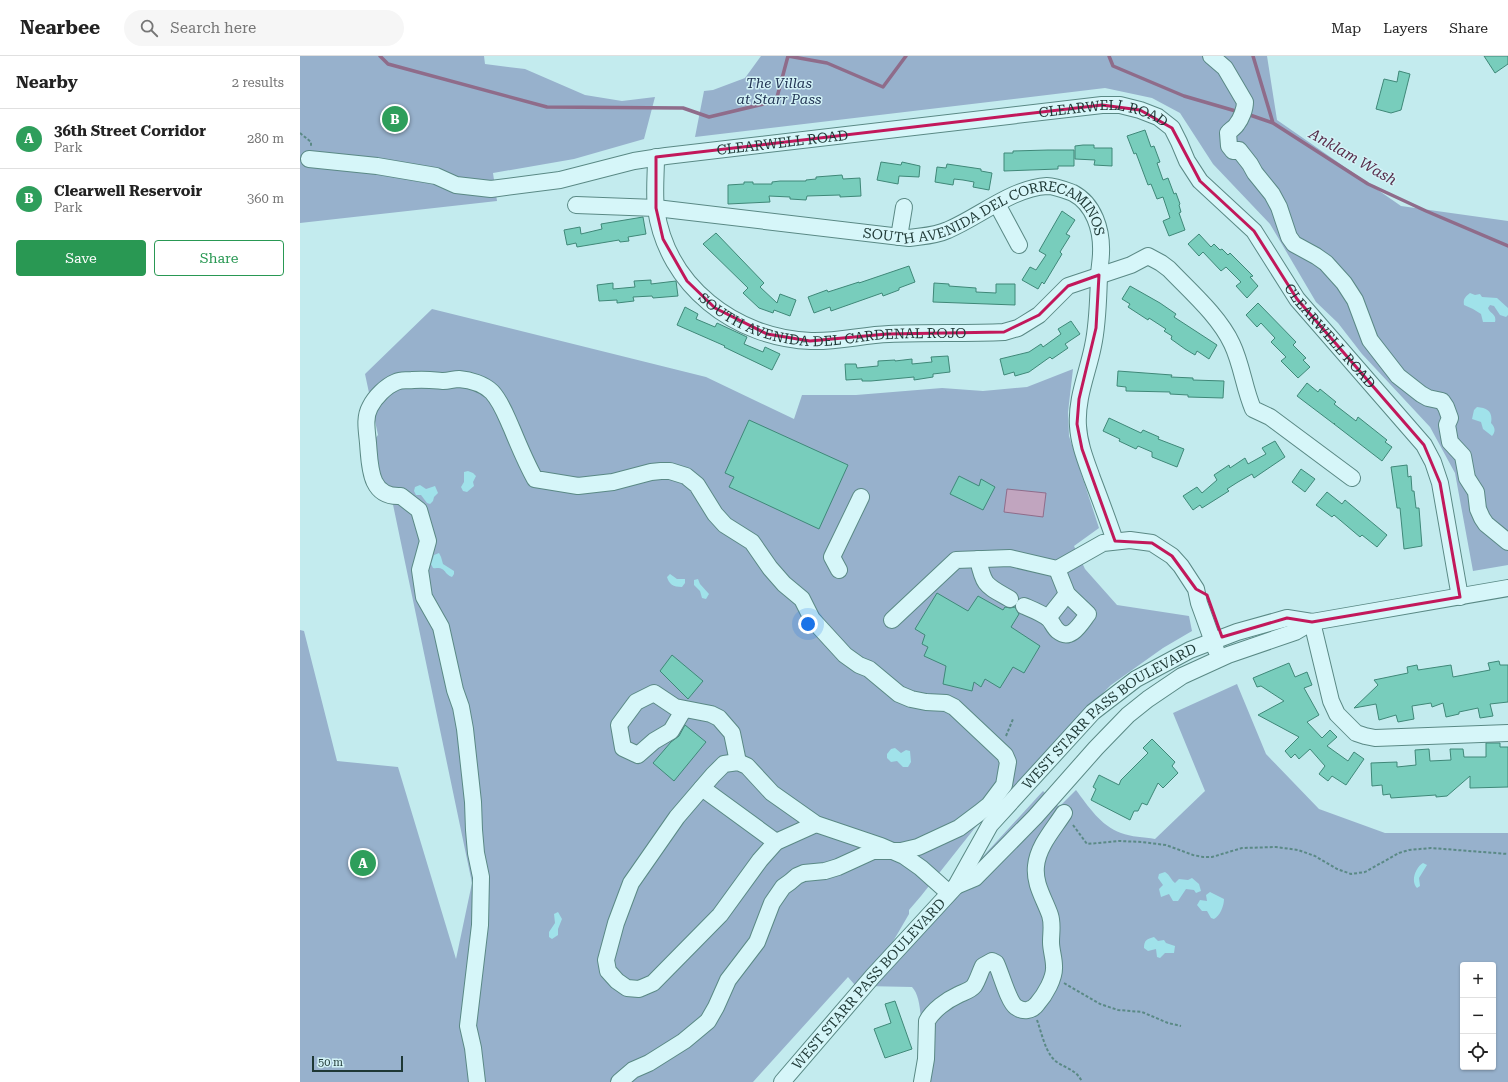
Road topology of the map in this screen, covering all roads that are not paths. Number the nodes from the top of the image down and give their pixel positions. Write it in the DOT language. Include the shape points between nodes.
graph roads {
  1 [pos="1211,56"];
  2 [pos="656,158"];
  3 [pos="310,159"];
  4 [pos="997,204"];
  5 [pos="576,205"];
  6 [pos="904,207"];
  7 [pos="656,208"];
  8 [pos="899,236"];
  9 [pos="1019,245"];
  10 [pos="1099,275"];
  11 [pos="1352,478"];
  12 [pos="862,497"];
  13 [pos="1115,541"];
  14 [pos="1508,542"];
  15 [pos="978,559"];
  16 [pos="1063,566"];
  17 [pos="839,570"];
  18 [pos="1508,588"];
  19 [pos="1067,594"];
  20 [pos="1460,597"];
  21 [pos="1048,618"];
  22 [pos="892,620"];
  23 [pos="1312,622"];
  24 [pos="1217,639"];
  25 [pos="1224,657"];
  26 [pos="684,709"];
  27 [pos="1508,734"];
  28 [pos="738,762"];
  29 [pos="702,788"];
  30 [pos="1064,813"];
  31 [pos="816,824"];
  32 [pos="776,842"];
  33 [pos="893,851"];
  34 [pos="952,890"];
  35 [pos="477,1082"];
  36 [pos="618,1082"];
  37 [pos="782,1082"];
  38 [pos="922,1082"];
  1 -- 14 [label="street" via="1225,68 1244,102 1245,107 1237,125 1228,133 1229,146 1233,151 1239,150 1272,194 1294,244 1321,259 1344,283 1355,300 1370,340 1398,376 1428,398 1442,401 1450,418 1447,425 1450,442 1463,456 1467,478 1476,492 1482,518"];
  2 -- 3 [label="street, CLEARWELL ROAD" via="560,180 497,188 456,185 436,176 377,166"];
  2 -- 7 [label="street, SOUTH AVENIDA DEL CARDENAL ROJO"];
  2 -- 20 [label="street, CLEARWELL ROAD" via="1102,105 1140,110 1158,117 1172,128 1187,161 1200,181 1254,231 1298,299 1424,445 1440,483"];
  4 -- 8 [label="street, SOUTH AVENIDA DEL CORRECAMINOS" via="930,236"];
  4 -- 9 [label="street"];
  4 -- 10 [label="street, SOUTH AVENIDA DEL CORRECAMINOS" via="1016,194 1048,186 1076,195 1091,209 1099,230 1102,252"];
  5 -- 7 [label="street, SOUTH AVENIDA DEL CORRECAMINOS"];
  6 -- 8 [label="street"];
  7 -- 8 [label="street, SOUTH AVENIDA DEL CORRECAMINOS"];
  7 -- 10 [label="street, SOUTH AVENIDA DEL CARDENAL ROJO" via="663,239 674,261 687,281 715,308 767,334 810,341 887,334 1004,332 1018,328 1039,315 1068,286"];
  10 -- 11 [label="street, SOUTH AVENIDA DEL CARDENAL ROJO" via="1131,265 1148,256 1161,263 1218,321 1232,344 1253,409 1270,417"];
  10 -- 13 [label="street, SOUTH AVENIDA DEL CORRECAMINOS" via="1096,328 1077,424 1082,449"];
  12 -- 17 [label="street" via="832,557"];
  13 -- 16 [label="street" via="1103,543"];
  13 -- 24 [label="street" via="1141,541 1161,548 1172,556 1196,589 1207,595"];
  15 -- 16 [label="street" via="1010,558"];
  15 -- 21 [label="street" via="986,585"];
  15 -- 22 [label="street" via="956,560"];
  16 -- 19 [label="street"];
  18 -- 20 [label="street, WEST STARR PASS BOULEVARD"];
  19 -- 21 [label="street"];
  19 -- 21 [label="street" via="1088,614 1074,631 1065,635 1058,631"];
  20 -- 23 [label="street, WEST STARR PASS BOULEVARD"];
  23 -- 24 [label="street, WEST STARR PASS BOULEVARD" via="1287,618"];
  23 -- 25 [label="street, WEST STARR PASS BOULEVARD" via="1295,632"];
  23 -- 27 [label="street" via="1336,714 1356,732 1375,738"];
  24 -- 25 [label="street"];
  24 -- 34 [label="street, WEST STARR PASS BOULEVARD" via="1165,662 1136,679 1093,712 990,825"];
  25 -- 34 [label="street, WEST STARR PASS BOULEVARD" via="1182,676 1128,716 975,878"];
  26 -- 28 [label="street" via="719,718 732,733"];
  28 -- 29 [label="street" via="724,764"];
  28 -- 31 [label="street" via="747,766 772,793"];
  29 -- 32 [label="street"];
  29 -- 32 [label="street" via="677,817 631,882 606,960 608,971 617,981 627,988 639,989 654,983 720,915"];
  30 -- 38 [label="street" via="1040,847 1035,868 1035,877 1052,924 1053,976 1038,1002 1033,1008 1026,1010 1014,1006 996,963 992,961 983,966 974,986 946,1002 927,1021 926,1058"];
  31 -- 32 [label="street"];
  31 -- 33 [label="street"];
  33 -- 34 [label="street"];
  33 -- 35 [label="street" via="918,847 958,828 979,814 995,799 1004,785 1008,762 1005,755 954,707 946,703 911,699 899,694 869,669 845,655 812,619 802,598 784,584 752,542 725,525 697,485 686,476 661,471 617,481 578,486 535,479 523,457 504,409 490,390 482,385 458,379 445,381 420,378 394,382 370,407 366,428 369,468 379,488 395,497 401,496 419,510 428,541 420,570 424,597 441,627 465,729 476,854 481,877 480,925 468,1026 474,1048"];
  33 -- 36 [label="street" via="873,850 838,867 804,873 790,882 772,903 757,942 728,980 708,1021 684,1041 633,1070"];
  34 -- 37 [label="street, WEST STARR PASS BOULEVARD" via="873,976"];
}
